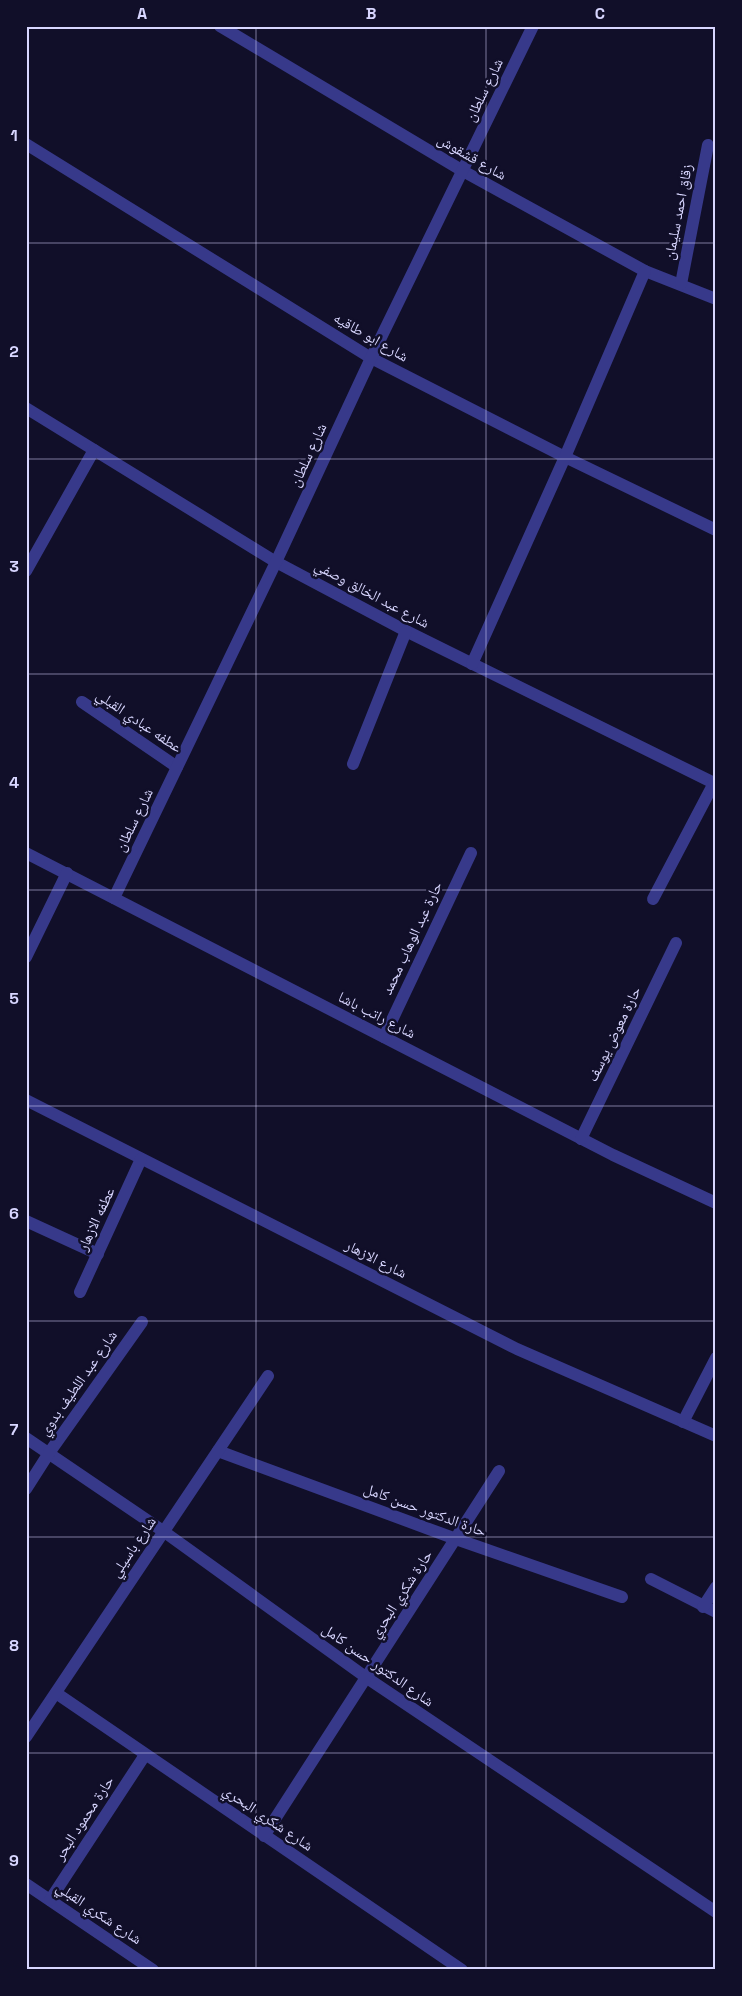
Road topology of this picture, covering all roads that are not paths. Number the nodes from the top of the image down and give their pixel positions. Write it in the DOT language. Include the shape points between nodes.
graph roads {
  1 [pos="220,26"];
  2 [pos="533,26"];
  3 [pos="26,144"];
  4 [pos="708,145"];
  5 [pos="463,171"];
  6 [pos="645,271"];
  7 [pos="681,284"];
  8 [pos="716,299"];
  9 [pos="371,358"];
  10 [pos="26,408"];
  11 [pos="94,450"];
  12 [pos="565,457"];
  13 [pos="716,530"];
  14 [pos="276,562"];
  15 [pos="26,571"];
  16 [pos="406,631"];
  17 [pos="472,664"];
  18 [pos="82,702"];
  19 [pos="353,764"];
  20 [pos="177,767"];
  21 [pos="715,784"];
  22 [pos="26,852"];
  23 [pos="471,853"];
  24 [pos="68,873"];
  25 [pos="114,898"];
  26 [pos="653,899"];
  27 [pos="676,943"];
  28 [pos="26,957"];
  29 [pos="384,1037"];
  30 [pos="26,1100"];
  31 [pos="581,1138"];
  32 [pos="141,1159"];
  33 [pos="716,1203"];
  34 [pos="26,1222"];
  35 [pos="98,1254"];
  36 [pos="80,1292"];
  37 [pos="142,1322"];
  38 [pos="716,1358"];
  39 [pos="268,1376"];
  40 [pos="683,1422"];
  41 [pos="716,1436"];
  42 [pos="26,1438"];
  43 [pos="218,1451"];
  44 [pos="49,1453"];
  45 [pos="499,1471"];
  46 [pos="26,1489"];
  47 [pos="163,1531"];
  48 [pos="456,1539"];
  49 [pos="651,1578"];
  50 [pos="716,1587"];
  51 [pos="622,1597"];
  52 [pos="704,1607"];
  53 [pos="716,1612"];
  54 [pos="367,1678"];
  55 [pos="56,1693"];
  56 [pos="26,1737"];
  57 [pos="145,1755"];
  58 [pos="264,1836"];
  59 [pos="26,1884"];
  60 [pos="50,1900"];
  61 [pos="716,1912"];
  62 [pos="153,1970"];
  63 [pos="462,1970"];
  1 -- 5 [label="street, شارع قشقوش"];
  2 -- 5 [label="street, شارع سلطان"];
  3 -- 9 [label="street, شارع ابو طاقيه"];
  4 -- 7 [label="street, زقاق احمد سليمان"];
  5 -- 6 [label="street, شارع قشقوش"];
  5 -- 9 [label="street, شارع سلطان"];
  6 -- 7 [label="street, شارع قشقوش"];
  6 -- 12 [label="street"];
  7 -- 8 [label="street, شارع قشقوش"];
  9 -- 12 [label="street, شارع ابو طاقيه"];
  9 -- 14 [label="street, شارع سلطان"];
  10 -- 11 [label="street, شارع عبد الخالق وصفي"];
  11 -- 14 [label="street, شارع عبد الخالق وصفي"];
  11 -- 15 [label="street"];
  12 -- 13 [label="street, شارع ابو طاقيه"];
  12 -- 17 [label="street"];
  14 -- 16 [label="street, شارع عبد الخالق وصفي"];
  14 -- 20 [label="street, شارع سلطان"];
  16 -- 17 [label="street, شارع عبد الخالق وصفي"];
  16 -- 19 [label="street"];
  17 -- 21 [label="street, شارع عبد الخالق وصفي"];
  18 -- 20 [label="street, عطفه عبادي القبلي"];
  20 -- 25 [label="street, شارع سلطان"];
  21 -- 26 [label="street"];
  22 -- 24 [label="street, شارع راتب باشا"];
  23 -- 29 [label="street, حارة عبد الوهاب محمد"];
  24 -- 25 [label="street, شارع راتب باشا"];
  24 -- 28 [label="street"];
  25 -- 29 [label="street, شارع راتب باشا"];
  27 -- 31 [label="street, حارة معوض يوسف"];
  29 -- 31 [label="street, شارع راتب باشا"];
  30 -- 32 [label="street, شارع الازهار"];
  31 -- 33 [label="street, شارع راتب باشا"];
  32 -- 35 [label="street, عطفه الازهار"];
  32 -- 40 [label="street, شارع الازهار" via="517,1349"];
  34 -- 35 [label="street"];
  35 -- 36 [label="street, عطفه الازهار"];
  37 -- 44 [label="street, شارع عبد اللطيف بدوي"];
  38 -- 40 [label="street"];
  39 -- 43 [label="street, شارع باسيلي"];
  40 -- 41 [label="street, شارع الازهار"];
  42 -- 44 [label="street, شارع الدكتور حسن كامل"];
  43 -- 47 [label="street, شارع باسيلي"];
  43 -- 48 [label="street, حارة الدكتور حسن كامل"];
  44 -- 46 [label="street, شارع عبد اللطيف بدوي"];
  44 -- 47 [label="street, شارع الدكتور حسن كامل"];
  45 -- 48 [label="street, حارة شكري البحري"];
  47 -- 54 [label="street, شارع الدكتور حسن كامل"];
  47 -- 55 [label="street, شارع باسيلي"];
  48 -- 51 [label="street, حارة الدكتور حسن كامل"];
  48 -- 54 [label="street, حارة شكري البحري"];
  49 -- 52 [label="street"];
  50 -- 52 [label="street"];
  52 -- 53 [label="street"];
  54 -- 58 [label="street, حارة شكري البحري"];
  54 -- 61 [label="street, شارع الدكتور حسن كامل"];
  55 -- 56 [label="street, شارع باسيلي"];
  55 -- 57 [label="street, شارع شكري البحري"];
  57 -- 58 [label="street, شارع شكري البحري"];
  57 -- 60 [label="street, حارة محمود البحر"];
  58 -- 63 [label="street, شارع شكري البحري"];
  59 -- 60 [label="street, شارع شكري القبلي"];
  60 -- 62 [label="street, شارع شكري القبلي"];
}
